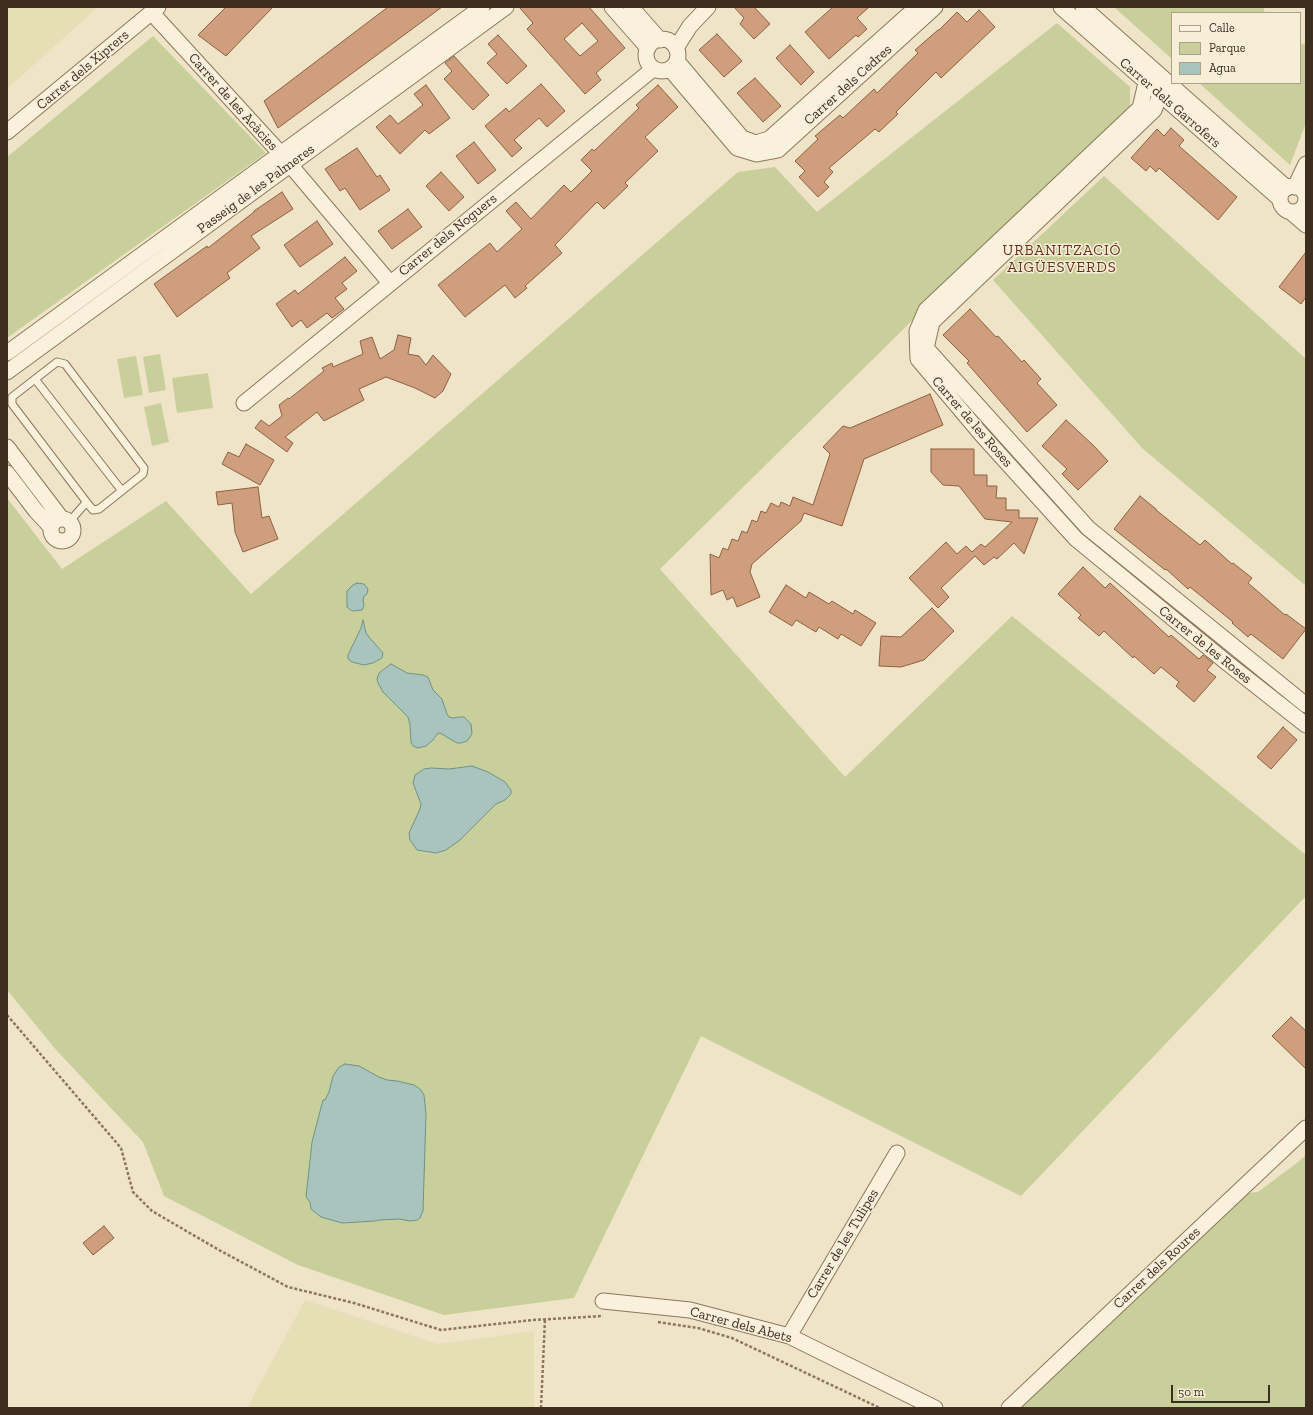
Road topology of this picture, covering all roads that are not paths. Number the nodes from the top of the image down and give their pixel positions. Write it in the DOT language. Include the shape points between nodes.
graph roads {
  1 [pos="482,7"];
  2 [pos="506,7"];
  3 [pos="612,7"];
  4 [pos="631,7"];
  5 [pos="708,7"];
  6 [pos="917,7"];
  7 [pos="935,7"];
  8 [pos="1061,7"];
  9 [pos="1082,7"];
  10 [pos="155,10"];
  11 [pos="666,51"];
  12 [pos="653,68"];
  13 [pos="1146,83"];
  14 [pos="1164,89"];
  15 [pos="7,132"];
  16 [pos="757,148"];
  17 [pos="285,159"];
  18 [pos="1306,164"];
  19 [pos="1287,191"];
  20 [pos="1306,202"];
  21 [pos="1291,212"];
  22 [pos="1306,225"];
  23 [pos="390,283"];
  24 [pos="7,353"];
  25 [pos="7,372"];
  26 [pos="35,379"];
  27 [pos="244,403"];
  28 [pos="7,447"];
  29 [pos="7,473"];
  30 [pos="122,491"];
  31 [pos="88,504"];
  32 [pos="61,522"];
  33 [pos="1306,706"];
  34 [pos="1306,725"];
  35 [pos="1306,1128"];
  36 [pos="897,1153"];
  37 [pos="603,1301"];
  38 [pos="789,1336"];
  39 [pos="935,1408"];
  40 [pos="1009,1408"];
  1 -- 17 [label="street, Passeig de les Palmeres"];
  2 -- 17 [label="street, Passeig de les Palmeres"];
  3 -- 11 [label="street"];
  4 -- 11 [label="street"];
  5 -- 11 [label="street"];
  6 -- 16 [label="street, Carrer dels Cedres"];
  7 -- 16 [label="street, Carrer dels Cedres" via="778,150"];
  8 -- 13 [label="street, Carrer dels Garrofers"];
  9 -- 14 [label="street, Carrer dels Garrofers"];
  10 -- 15 [label="street, Carrer dels Xiprers"];
  10 -- 17 [label="street, Carrer de les Acàcies"];
  11 -- 12 [label="street" via="665,71"];
  11 -- 12 [label="street" via="646,54"];
  11 -- 16 [label="street" via="737,148"];
  12 -- 23 [label="street, Carrer dels Noguers"];
  13 -- 14 [label="street, Carrer dels Garrofers"];
  13 -- 34 [label="street, Carrer de les Roses" via="1140,108 926,310 917,331 918,359 981,434 1076,539"];
  14 -- 19 [label="street, Carrer dels Garrofers"];
  14 -- 33 [label="street, Carrer de les Roses" via="1154,110 932,322 926,348 1088,528"];
  17 -- 23 [label="street, Carrer de les Acàcies"];
  17 -- 24 [label="street, Passeig de les Palmeres"];
  17 -- 25 [label="street, Passeig de les Palmeres"];
  18 -- 19 [label="street"];
  19 -- 20 [label="street" via="1300,189"];
  19 -- 21 [label="street" via="1280,204"];
  20 -- 21 [label="street" via="1300,210"];
  21 -- 22 [label="street"];
  23 -- 27 [label="street, Carrer dels Noguers"];
  26 -- 30 [label="lane"];
  26 -- 30 [label="lane" via="57,362 65,364 144,468 143,474"];
  26 -- 31 [label="lane" via="12,397 12,404"];
  28 -- 32 [label="street"];
  29 -- 32 [label="street" via="36,511"];
  30 -- 31 [label="lane" via="99,509 93,510"];
  31 -- 32 [label="lane"];
  35 -- 40 [label="street, Carrer dels Roures"];
  36 -- 38 [label="street, Carrer de les Tulipes"];
  37 -- 38 [label="street, Carrer dels Abets" via="690,1310"];
  38 -- 39 [label="street, Carrer dels Abets"];
}
